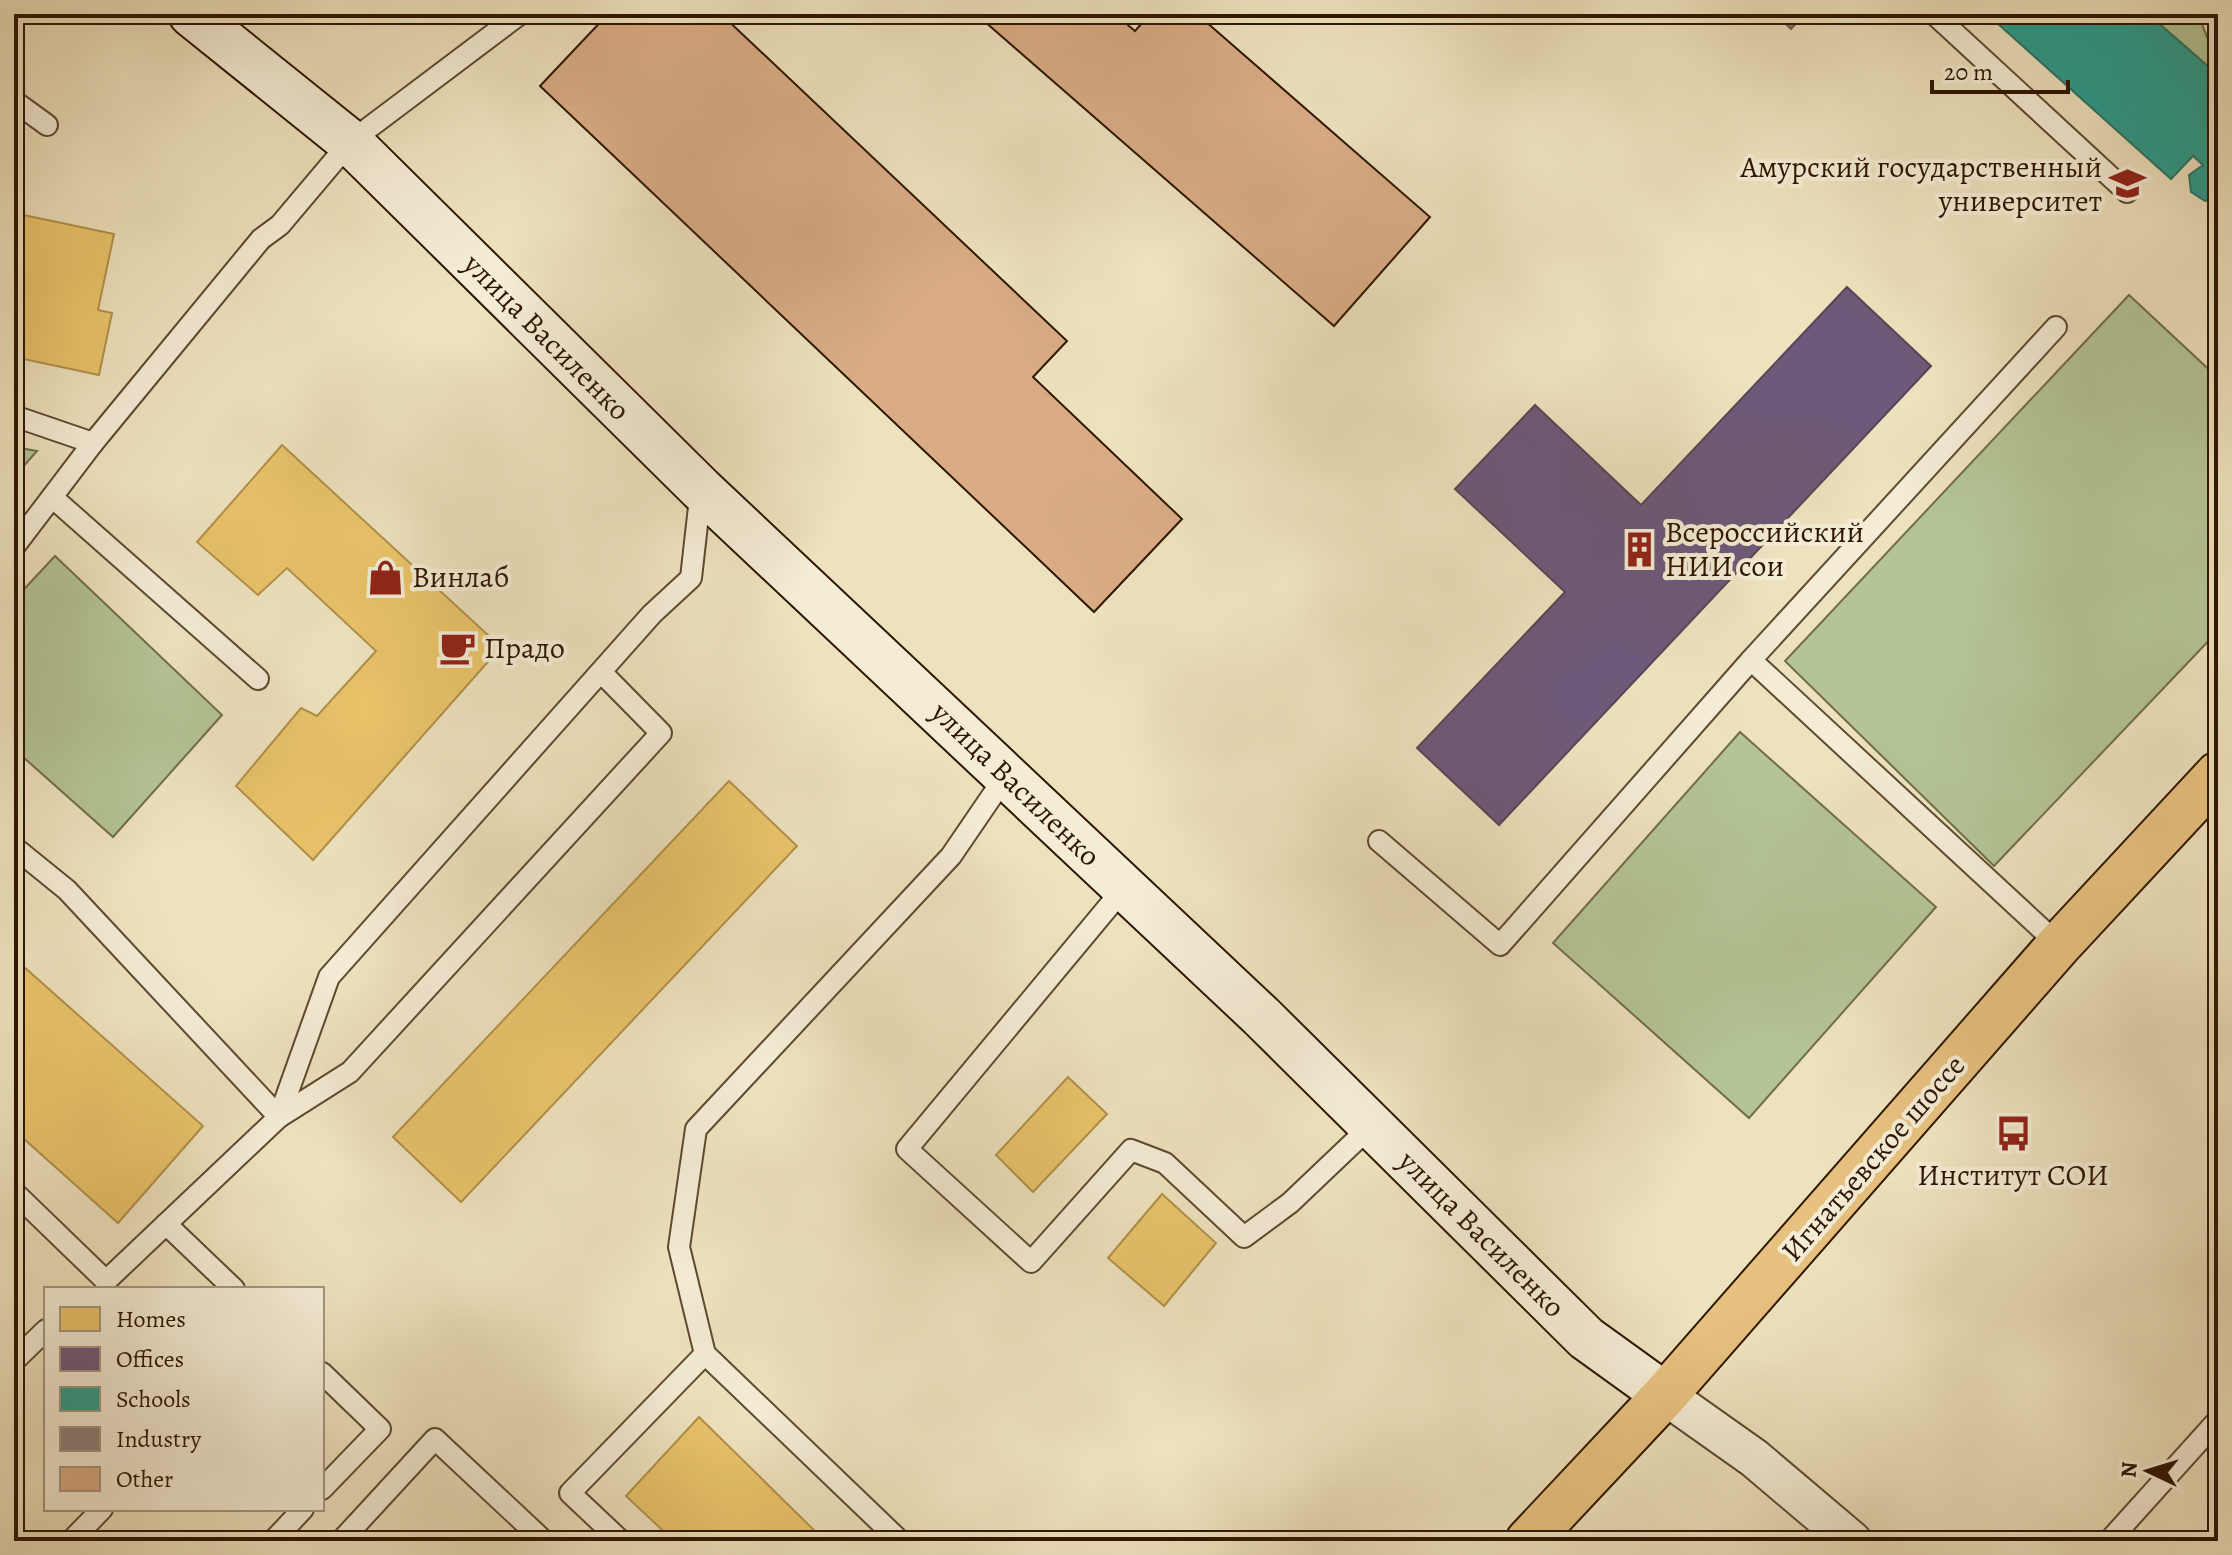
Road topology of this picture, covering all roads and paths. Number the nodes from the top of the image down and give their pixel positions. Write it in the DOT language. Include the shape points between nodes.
graph roads {
  1 [pos="191,14"];
  2 [pos="520,14"];
  3 [pos="1934,14"];
  4 [pos="14,101"];
  5 [pos="47,125"];
  6 [pos="350,142"];
  7 [pos="2127,192"];
  8 [pos="2056,327"];
  9 [pos="14,416"];
  10 [pos="93,443"];
  11 [pos="701,489"];
  12 [pos="52,497"];
  13 [pos="14,547"];
  14 [pos="1751,660"];
  15 [pos="601,672"];
  16 [pos="258,679"];
  17 [pos="1007,774"];
  18 [pos="2218,774"];
  19 [pos="1379,841"];
  20 [pos="14,847"];
  21 [pos="1124,888"];
  22 [pos="2059,945"];
  23 [pos="279,1117"];
  24 [pos="1372,1125"];
  25 [pos="14,1192"];
  26 [pos="166,1224"];
  27 [pos="101,1285"];
  28 [pos="232,1287"];
  29 [pos="44,1332"];
  30 [pos="705,1354"];
  31 [pos="14,1361"];
  32 [pos="324,1375"];
  33 [pos="1665,1395"];
  34 [pos="2218,1420"];
  35 [pos="324,1487"];
  36 [pos="100,1511"];
  37 [pos="301,1511"];
  38 [pos="71,1541"];
  39 [pos="273,1541"];
  40 [pos="341,1541"];
  41 [pos="544,1541"];
  42 [pos="621,1541"];
  43 [pos="900,1541"];
  44 [pos="1528,1541"];
  45 [pos="1852,1541"];
  46 [pos="2109,1541"];
  1 -- 6 [label="main road, улица Василенко"];
  2 -- 6 [label="lane"];
  3 -- 7 [label="lane"];
  4 -- 5 [label="lane"];
  6 -- 10 [label="lane" via="280,225 261,239"];
  6 -- 11 [label="main road, улица Василенко"];
  8 -- 14 [label="lane"];
  9 -- 10 [label="lane"];
  10 -- 12 [label="lane"];
  11 -- 15 [label="lane" via="691,578"];
  11 -- 17 [label="main road, улица Василенко"];
  12 -- 13 [label="lane"];
  12 -- 16 [label="lane"];
  14 -- 19 [label="lane" via="1500,945"];
  14 -- 22 [label="lane"];
  15 -- 23 [label="lane" via="329,977"];
  15 -- 23 [label="lane" via="661,733 350,1072"];
  17 -- 21 [label="main road, улица Василенко"];
  17 -- 30 [label="lane" via="951,856 696,1129 679,1247"];
  18 -- 22 [label="main road, Игнатьевское шоссе"];
  20 -- 23 [label="lane" via="67,890"];
  21 -- 24 [label="main road, улица Василенко"];
  21 -- 24 [label="lane" via="907,1149 1031,1262 1131,1150 1165,1163 1244,1237 1290,1203"];
  22 -- 33 [label="main road, Игнатьевское шоссе"];
  23 -- 26 [label="lane"];
  24 -- 33 [label="main road, улица Василенко" via="1586,1338"];
  25 -- 27 [label="lane"];
  26 -- 27 [label="lane"];
  26 -- 28 [label="lane"];
  29 -- 31 [label="lane"];
  30 -- 42 [label="lane" via="570,1493"];
  30 -- 43 [label="lane"];
  32 -- 35 [label="lane" via="380,1429"];
  33 -- 44 [label="main road, Игнатьевское шоссе"];
  33 -- 45 [label="street, улица Василенко" via="1754,1458"];
  34 -- 46 [label="lane"];
  36 -- 38 [label="lane"];
  37 -- 39 [label="lane"];
  40 -- 41 [label="lane" via="435,1439"];
}
